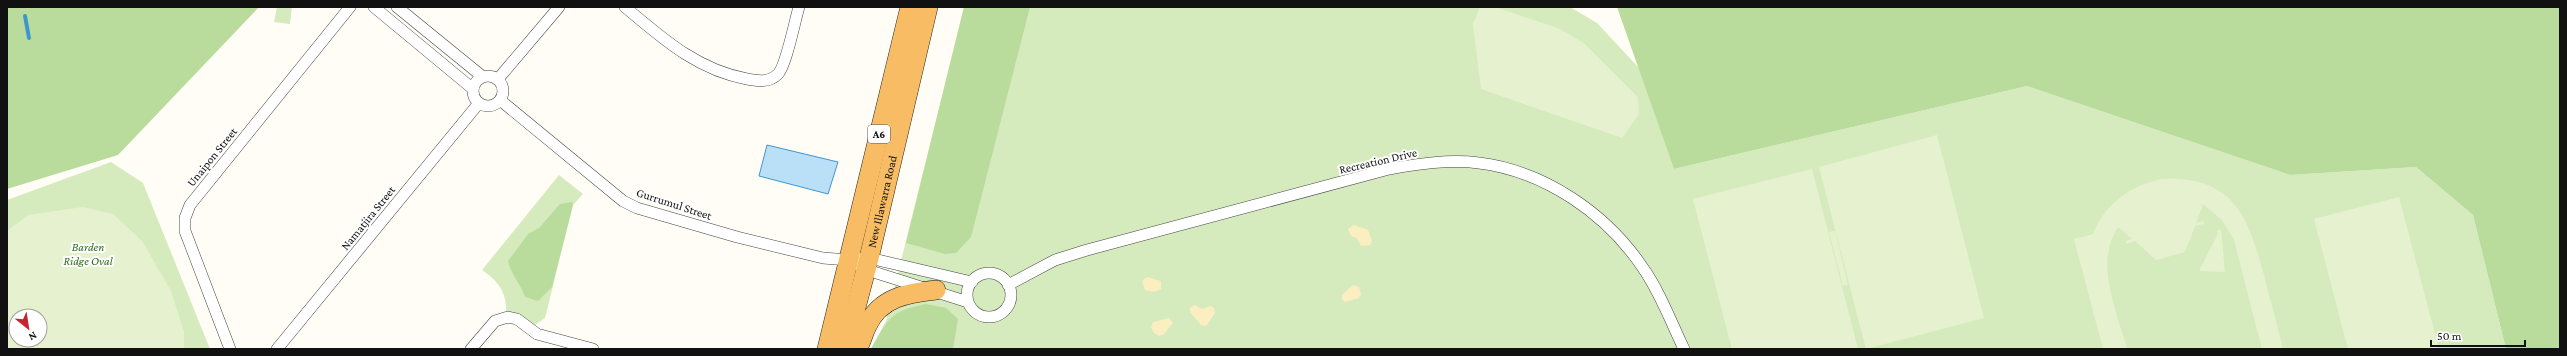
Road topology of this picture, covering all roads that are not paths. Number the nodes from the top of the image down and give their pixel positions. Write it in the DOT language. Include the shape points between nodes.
graph roads {
  1 [pos="350,7"];
  2 [pos="374,7"];
  3 [pos="397,7"];
  4 [pos="559,7"];
  5 [pos="625,7"];
  6 [pos="799,7"];
  7 [pos="910,7"];
  8 [pos="928,7"];
  9 [pos="483,77"];
  10 [pos="498,80"];
  11 [pos="473,89"];
  12 [pos="500,100"];
  13 [pos="479,103"];
  14 [pos="848,260"];
  15 [pos="868,265"];
  16 [pos="972,282"];
  17 [pos="1008,285"];
  18 [pos="936,290"];
  19 [pos="968,302"];
  20 [pos="230,349"];
  21 [pos="277,349"];
  22 [pos="471,349"];
  23 [pos="593,349"];
  24 [pos="827,349"];
  25 [pos="845,349"];
  26 [pos="857,349"];
  27 [pos="1684,349"];
  1 -- 20 [label="street, Unaipon Street" via="190,205 185,218 185,231"];
  2 -- 11 [label="street"];
  3 -- 9 [label="street"];
  4 -- 10 [label="street"];
  5 -- 6 [label="street" via="672,46 703,65 742,78 769,80 779,73 782,67"];
  7 -- 14 [label="highway, New Illawarra Road / A6"];
  8 -- 15 [label="highway, New Illawarra Road / A6"];
  9 -- 10 [label="street"];
  9 -- 11 [label="street" via="476,82"];
  10 -- 12 [label="street" via="503,92"];
  11 -- 13 [label="street"];
  12 -- 13 [label="street" via="488,106"];
  12 -- 14 [label="street, Gurrumul Street" via="623,201 637,208 737,237 823,258"];
  13 -- 21 [label="street, Namatjira Street"];
  14 -- 15 [label="street"];
  14 -- 24 [label="highway, New Illawarra Road / A6"];
  15 -- 16 [label="street"];
  15 -- 18 [label="street"];
  15 -- 25 [label="highway, New Illawarra Road / A6"];
  16 -- 17 [label="street" via="982,275 994,274"];
  16 -- 19 [label="street" via="968,291"];
  17 -- 19 [label="street" via="1011,297 1009,304 1000,314 981,316"];
  17 -- 27 [label="street, Recreation Drive" via="1055,260 1087,250 1388,170 1430,162 1479,163 1547,184 1590,210 1607,224 1644,269"];
  18 -- 19 [label="street"];
  18 -- 26 [label="highway" via="908,293 884,304 867,324"];
  22 -- 23 [label="street" via="495,321 508,317 518,320 537,334"];
}
